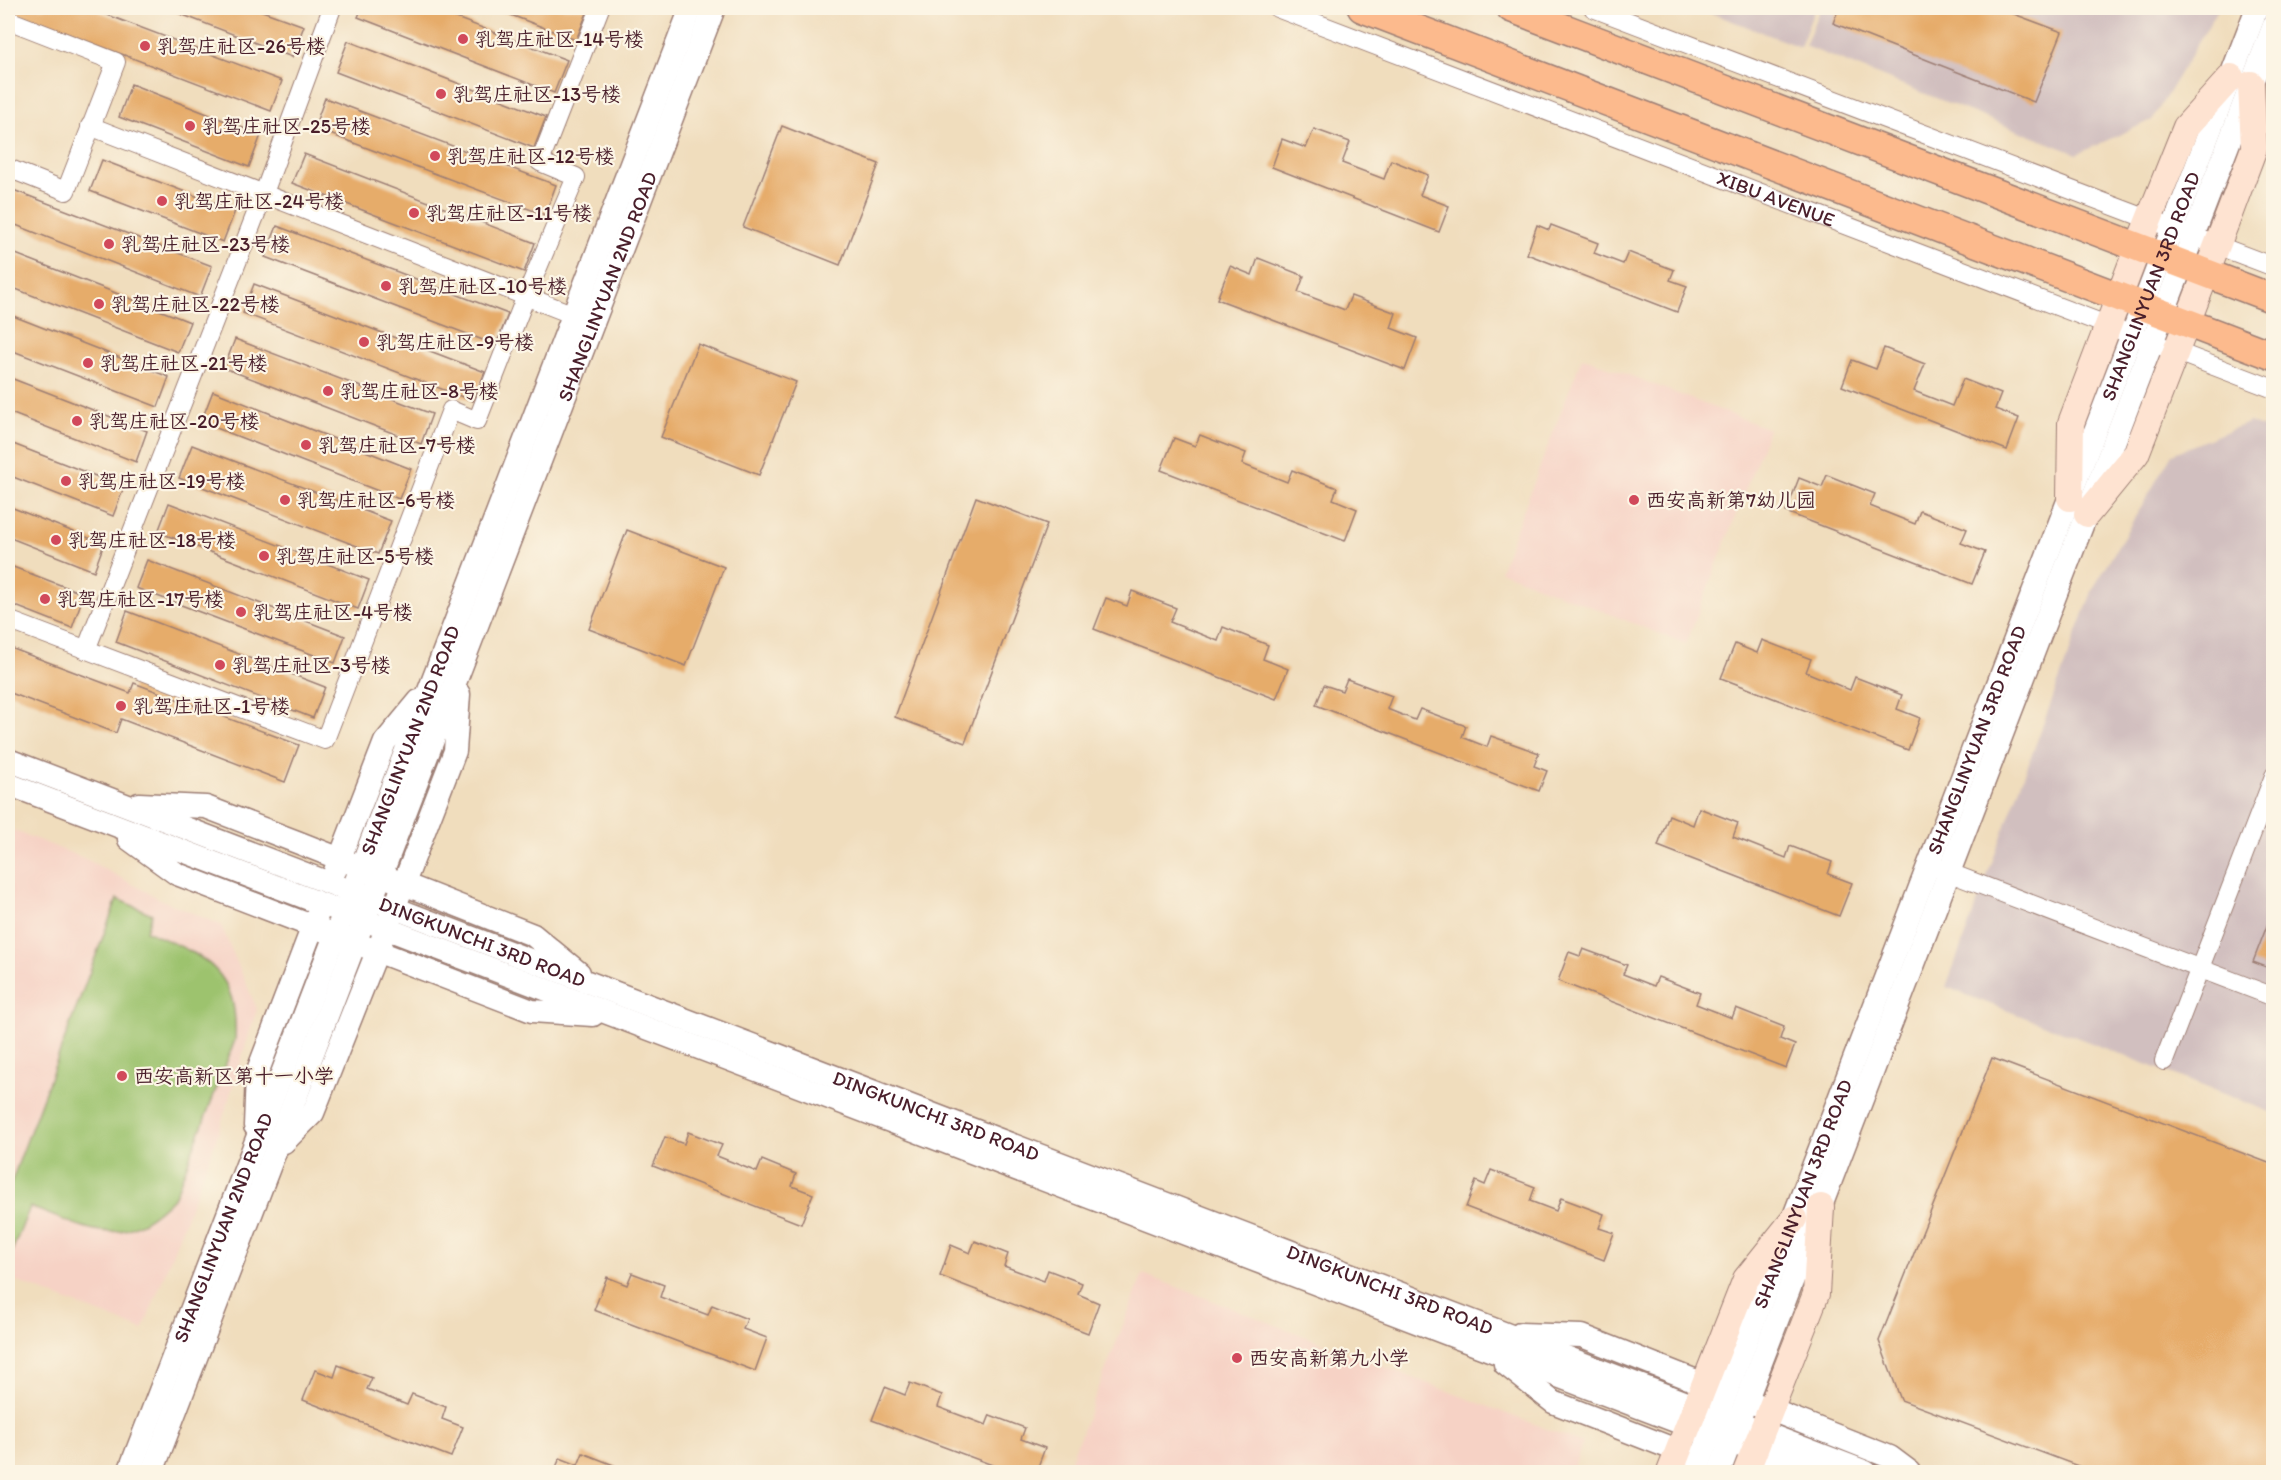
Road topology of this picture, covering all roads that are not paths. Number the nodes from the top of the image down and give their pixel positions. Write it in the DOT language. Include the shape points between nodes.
graph roads {
  1 [pos="332,8"];
  2 [pos="600,8"];
  3 [pos="691,8"];
  4 [pos="714,8"];
  5 [pos="1277,8"];
  6 [pos="1362,8"];
  7 [pos="1511,8"];
  8 [pos="1593,8"];
  9 [pos="2258,8"];
  10 [pos="8,20"];
  11 [pos="2274,25"];
  12 [pos="2241,80"];
  13 [pos="90,126"];
  14 [pos="8,168"];
  15 [pos="264,193"];
  16 [pos="2149,219"];
  17 [pos="2183,232"];
  18 [pos="2217,245"];
  19 [pos="2172,260"];
  20 [pos="2274,267"];
  21 [pos="526,296"];
  22 [pos="2274,299"];
  23 [pos="2153,310"];
  24 [pos="584,319"];
  25 [pos="2109,327"];
  26 [pos="2142,339"];
  27 [pos="2176,352"];
  28 [pos="2274,356"];
  29 [pos="2274,390"];
  30 [pos="2078,506"];
  31 [pos="8,620"];
  32 [pos="86,650"];
  33 [pos="460,672"];
  34 [pos="431,686"];
  35 [pos="8,760"];
  36 [pos="2274,776"];
  37 [pos="8,784"];
  38 [pos="120,803"];
  39 [pos="103,821"];
  40 [pos="339,858"];
  41 [pos="362,867"];
  42 [pos="1939,869"];
  43 [pos="382,875"];
  44 [pos="404,884"];
  45 [pos="326,894"];
  46 [pos="348,902"];
  47 [pos="369,910"];
  48 [pos="390,919"];
  49 [pos="313,927"];
  50 [pos="335,935"];
  51 [pos="367,948"];
  52 [pos="2200,969"];
  53 [pos="593,985"];
  54 [pos="2274,997"];
  55 [pos="617,1017"];
  56 [pos="2164,1061"];
  57 [pos="254,1146"];
  58 [pos="1821,1207"];
  59 [pos="1794,1219"];
  60 [pos="1494,1342"];
  61 [pos="1721,1438"];
  62 [pos="129,1473"];
  63 [pos="152,1473"];
  64 [pos="1809,1473"];
  65 [pos="1866,1473"];
  66 [pos="1910,1473"];
  1 -- 15 [label="street"];
  2 -- 21 [label="street" via="540,162 576,177"];
  3 -- 24 [label="street, SHANGLINYUAN 2ND ROAD"];
  4 -- 24 [label="street, SHANGLINYUAN 2ND ROAD"];
  5 -- 25 [label="street, XIBU AVENUE"];
  6 -- 23 [label="main road, XIBU AVENUE"];
  7 -- 19 [label="main road"];
  8 -- 16 [label="street"];
  9 -- 12 [label="street, SHANGLINYUAN 3RD ROAD"];
  10 -- 13 [label="street" via="116,62"];
  11 -- 12 [label="street, SHANGLINYUAN 3RD ROAD"];
  12 -- 16 [label="main road" via="2186,127"];
  12 -- 17 [label="street, SHANGLINYUAN 3RD ROAD"];
  12 -- 18 [label="main road" via="2254,148"];
  13 -- 14 [label="street" via="66,191"];
  13 -- 15 [label="street"];
  15 -- 21 [label="street"];
  15 -- 32 [label="street"];
  16 -- 17 [label="street"];
  16 -- 19 [label="main road"];
  17 -- 18 [label="street"];
  17 -- 19 [label="street, SHANGLINYUAN 3RD ROAD"];
  18 -- 19 [label="main road"];
  18 -- 20 [label="street"];
  19 -- 22 [label="main road"];
  19 -- 23 [label="main road"];
  19 -- 23 [label="main road"];
  21 -- 24 [label="street"];
  21 -- 32 [label="street" via="477,421 451,410 325,740"];
  23 -- 25 [label="main road"];
  23 -- 26 [label="street, SHANGLINYUAN 3RD ROAD"];
  23 -- 27 [label="main road"];
  23 -- 28 [label="main road, XIBU AVENUE"];
  24 -- 33 [label="street, SHANGLINYUAN 2ND ROAD"];
  24 -- 34 [label="street, SHANGLINYUAN 2ND ROAD"];
  25 -- 26 [label="street, XIBU AVENUE"];
  25 -- 30 [label="main road" via="2071,423"];
  26 -- 27 [label="street, XIBU AVENUE"];
  26 -- 30 [label="street, SHANGLINYUAN 3RD ROAD"];
  27 -- 29 [label="street, XIBU AVENUE"];
  27 -- 30 [label="main road" via="2136,454"];
  30 -- 42 [label="street, SHANGLINYUAN 3RD ROAD"];
  31 -- 32 [label="street"];
  33 -- 43 [label="street, SHANGLINYUAN 2ND ROAD"];
  33 -- 44 [label="street" via="455,751"];
  34 -- 40 [label="street" via="385,742"];
  34 -- 41 [label="street, SHANGLINYUAN 2ND ROAD"];
  35 -- 38 [label="street, DINGKUNCHI 3RD ROAD"];
  36 -- 52 [label="street"];
  37 -- 39 [label="street, DINGKUNCHI 3RD ROAD"];
  38 -- 40 [label="street" via="206,807"];
  38 -- 45 [label="street, DINGKUNCHI 3RD ROAD"];
  39 -- 45 [label="street, DINGKUNCHI 3RD ROAD"];
  39 -- 49 [label="street" via="177,874"];
  40 -- 41 [label="street"];
  40 -- 45 [label="street"];
  41 -- 43 [label="street"];
  41 -- 46 [label="street, SHANGLINYUAN 2ND ROAD"];
  42 -- 52 [label="street"];
  42 -- 58 [label="street, SHANGLINYUAN 3RD ROAD"];
  42 -- 59 [label="street, SHANGLINYUAN 3RD ROAD"];
  43 -- 44 [label="street"];
  43 -- 47 [label="street, SHANGLINYUAN 2ND ROAD"];
  44 -- 48 [label="street"];
  44 -- 53 [label="street" via="533,935"];
  45 -- 46 [label="street, DINGKUNCHI 3RD ROAD"];
  45 -- 49 [label="street"];
  46 -- 47 [label="street, DINGKUNCHI 3RD ROAD"];
  46 -- 50 [label="street, SHANGLINYUAN 2ND ROAD"];
  47 -- 48 [label="street, DINGKUNCHI 3RD ROAD"];
  47 -- 51 [label="street, SHANGLINYUAN 2ND ROAD"];
  48 -- 51 [label="street"];
  48 -- 53 [label="street, DINGKUNCHI 3RD ROAD"];
  48 -- 55 [label="street, DINGKUNCHI 3RD ROAD"];
  49 -- 50 [label="street"];
  49 -- 57 [label="street" via="257,1073"];
  50 -- 51 [label="street"];
  50 -- 57 [label="street, SHANGLINYUAN 2ND ROAD"];
  51 -- 55 [label="street" via="532,1011"];
  51 -- 63 [label="street, SHANGLINYUAN 2ND ROAD" via="277,1149"];
  52 -- 54 [label="street"];
  52 -- 56 [label="street"];
  53 -- 60 [label="street, DINGKUNCHI 3RD ROAD"];
  55 -- 60 [label="street, DINGKUNCHI 3RD ROAD"];
  57 -- 62 [label="street, SHANGLINYUAN 2ND ROAD"];
  58 -- 61 [label="main road" via="1816,1294"];
  59 -- 61 [label="main road" via="1746,1279"];
  60 -- 61 [label="street, DINGKUNCHI 3RD ROAD"];
  60 -- 61 [label="street" via="1582,1336"];
  61 -- 64 [label="street, DINGKUNCHI 3RD ROAD"];
  61 -- 65 [label="street, DINGKUNCHI 3RD ROAD"];
  61 -- 66 [label="street" via="1890,1457"];
}
